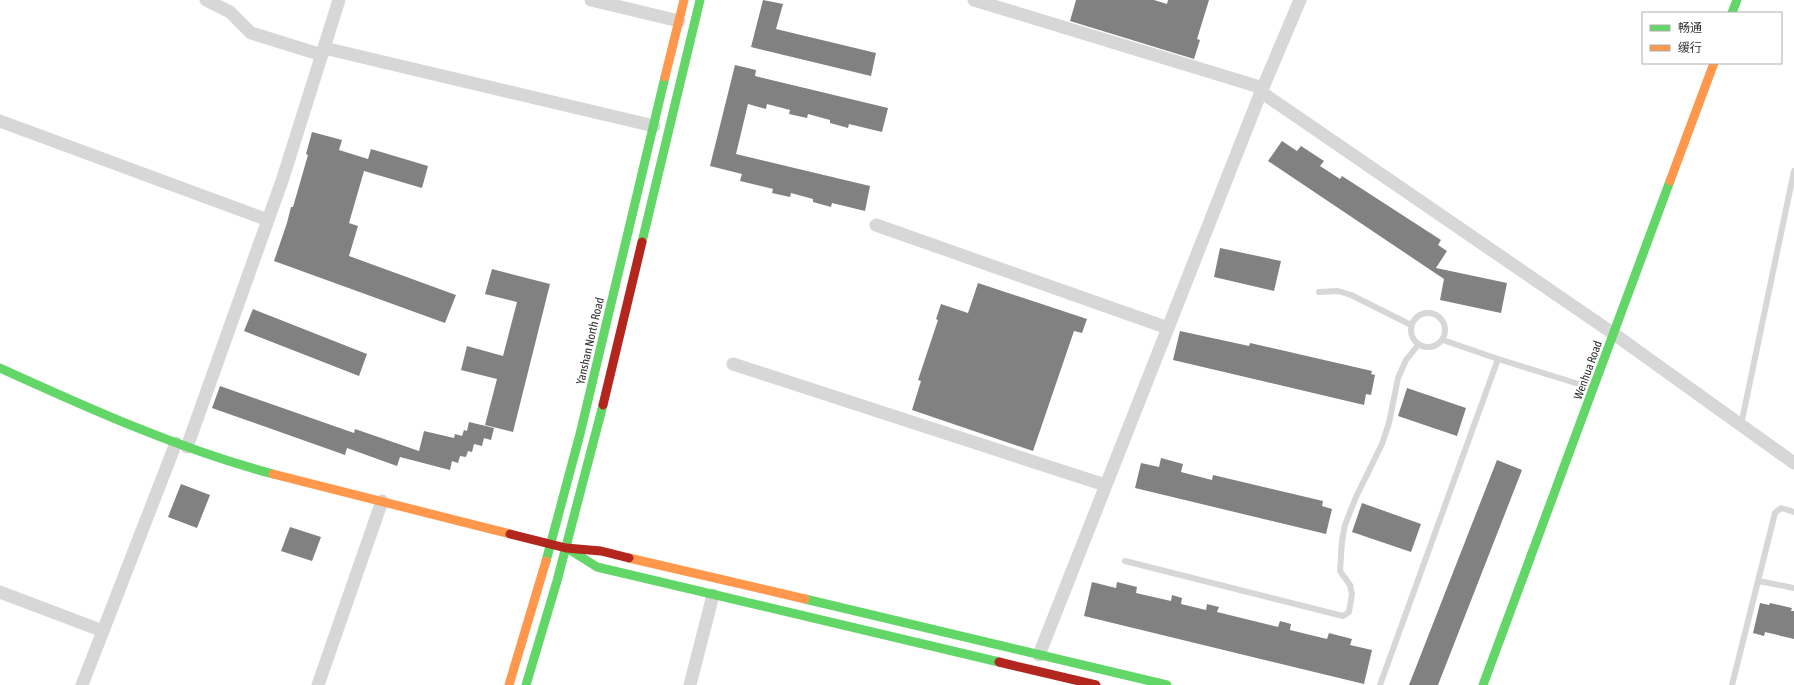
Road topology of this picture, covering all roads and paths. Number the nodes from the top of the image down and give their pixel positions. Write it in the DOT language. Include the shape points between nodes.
graph roads {
  1 [pos="206,0"];
  2 [pos="339,0"];
  3 [pos="591,0"];
  4 [pos="684,0"];
  5 [pos="700,0"];
  6 [pos="974,0"];
  7 [pos="1300,0"];
  8 [pos="1737,0"];
  9 [pos="1732,12"];
  10 [pos="679,21"];
  11 [pos="323,51"];
  12 [pos="1714,64"];
  13 [pos="1262,90"];
  14 [pos="0,122"];
  15 [pos="654,126"];
  16 [pos="1794,172"];
  17 [pos="268,220"];
  18 [pos="876,225"];
  19 [pos="1319,292"];
  20 [pos="1411,324"];
  21 [pos="1168,328"];
  22 [pos="1614,334"];
  23 [pos="1442,340"];
  24 [pos="1418,345"];
  25 [pos="1498,359"];
  26 [pos="734,364"];
  27 [pos="0,368"];
  28 [pos="1594,388"];
  29 [pos="1742,425"];
  30 [pos="182,445"];
  31 [pos="1794,463"];
  32 [pos="1106,485"];
  33 [pos="382,501"];
  34 [pos="1794,512"];
  35 [pos="551,544"];
  36 [pos="566,548"];
  37 [pos="1125,561"];
  38 [pos="1759,580"];
  39 [pos="1794,588"];
  40 [pos="0,592"];
  41 [pos="713,595"];
  42 [pos="103,631"];
  43 [pos="1039,655"];
  44 [pos="82,685"];
  45 [pos="318,685"];
  46 [pos="509,685"];
  47 [pos="526,685"];
  48 [pos="690,685"];
  49 [pos="1096,685"];
  50 [pos="1167,685"];
  51 [pos="1380,685"];
  52 [pos="1483,685"];
  53 [pos="1732,685"];
  1 -- 11 [label="street" via="230,12 251,33"];
  2 -- 11 [label="street"];
  3 -- 10 [label="street"];
  4 -- 10 [label="main road, Yanshan North Road"];
  5 -- 36 [label="main road" via="595,438"];
  6 -- 13 [label="street"];
  7 -- 13 [label="street"];
  8 -- 9 [label="main road"];
  10 -- 15 [label="main road, Yanshan North Road"];
  11 -- 15 [label="street"];
  11 -- 17 [label="street" via="284,178"];
  12 -- 22 [label="main road, Wenhua Road"];
  13 -- 21 [label="street"];
  13 -- 22 [label="street"];
  14 -- 17 [label="street"];
  15 -- 35 [label="main road, Yanshan North Road"];
  16 -- 29 [label="lane"];
  17 -- 30 [label="street"];
  18 -- 21 [label="street"];
  19 -- 20 [label="lane" via="1338,291 1351,295"];
  20 -- 23 [label="lane" via="1423,313 1430,312 1436,315 1444,323 1445,334"];
  20 -- 24 [label="lane" via="1411,334"];
  21 -- 32 [label="street"];
  22 -- 28 [label="main road, Wenhua Road"];
  22 -- 29 [label="street"];
  23 -- 24 [label="lane" via="1430,347"];
  23 -- 25 [label="lane"];
  24 -- 37 [label="lane" via="1406,360 1398,378 1382,444 1345,525 1340,571 1350,585 1352,594 1349,612 1343,616"];
  25 -- 28 [label="lane"];
  25 -- 51 [label="lane"];
  26 -- 32 [label="street"];
  27 -- 30 [label="main road"];
  28 -- 52 [label="main road, Wenhua Road"];
  29 -- 31 [label="street"];
  30 -- 33 [label="main road" via="262,471"];
  30 -- 42 [label="street"];
  32 -- 43 [label="street"];
  33 -- 35 [label="main road"];
  33 -- 45 [label="street"];
  34 -- 38 [label="lane" via="1781,508 1775,513"];
  35 -- 36 [label="main road"];
  35 -- 46 [label="main road, Yanshan North Road"];
  36 -- 41 [label="main road" via="597,567"];
  36 -- 43 [label="main road" via="601,551"];
  36 -- 47 [label="main road"];
  38 -- 39 [label="lane"];
  38 -- 53 [label="lane"];
  40 -- 42 [label="street"];
  41 -- 48 [label="street"];
  41 -- 49 [label="main road"];
  42 -- 44 [label="street"];
  43 -- 50 [label="main road"];
}
